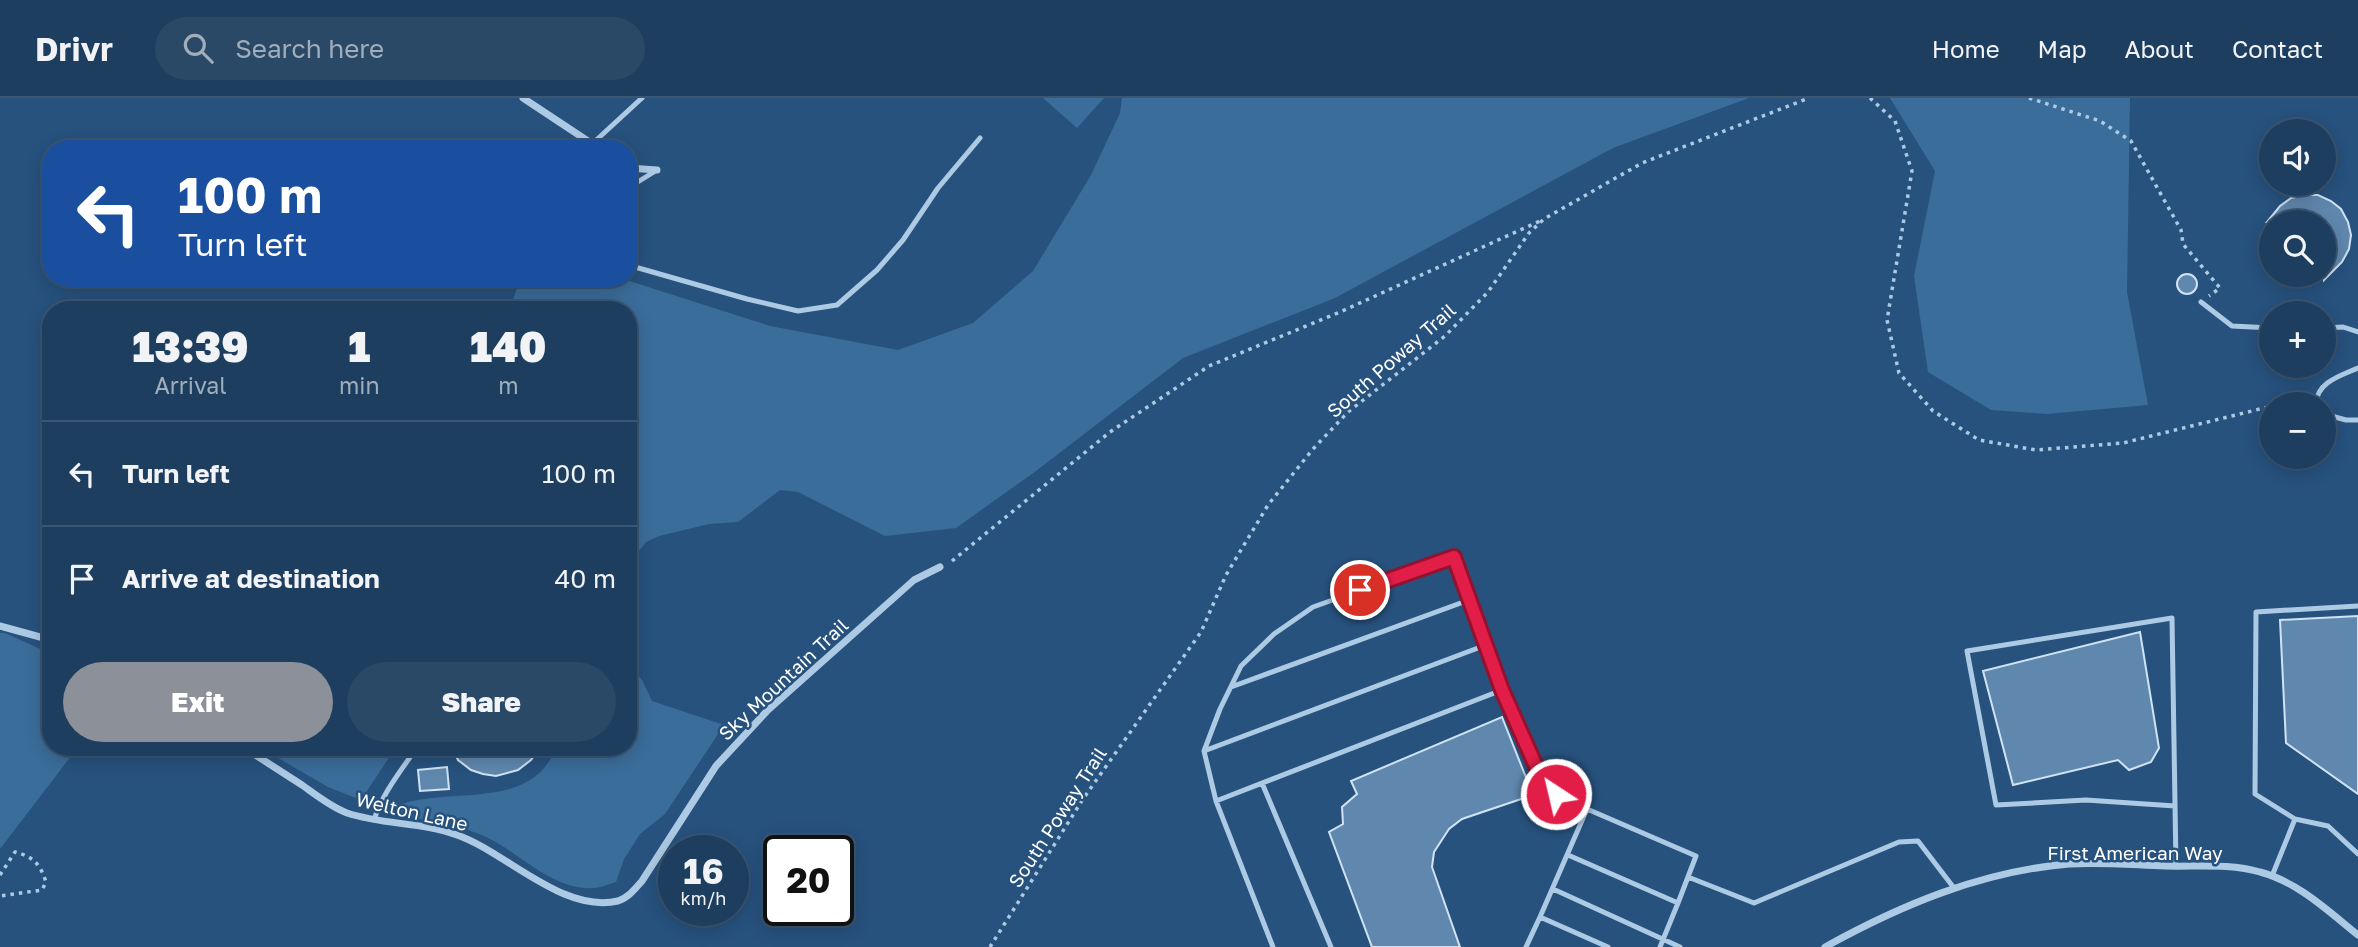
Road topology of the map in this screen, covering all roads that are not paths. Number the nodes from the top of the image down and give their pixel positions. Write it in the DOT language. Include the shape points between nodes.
graph roads {
  1 [pos="523,98"];
  2 [pos="642,98"];
  3 [pos="980,138"];
  4 [pos="586,140"];
  5 [pos="596,140"];
  6 [pos="637,169"];
  7 [pos="657,170"];
  8 [pos="637,182"];
  9 [pos="637,268"];
  10 [pos="2201,302"];
  11 [pos="2259,327"];
  12 [pos="2336,327"];
  13 [pos="2358,332"];
  14 [pos="2358,368"];
  15 [pos="2318,392"];
  16 [pos="2336,417"];
  17 [pos="2358,420"];
  18 [pos="940,567"];
  19 [pos="1469,600"];
  20 [pos="2358,606"];
  21 [pos="0,626"];
  22 [pos="42,638"];
  23 [pos="1486,645"];
  24 [pos="1231,687"];
  25 [pos="1502,690"];
  26 [pos="1203,751"];
  27 [pos="257,756"];
  28 [pos="411,756"];
  29 [pos="1262,783"];
  30 [pos="1216,801"];
  31 [pos="2175,806"];
  32 [pos="1587,809"];
  33 [pos="2294,819"];
  34 [pos="374,820"];
  35 [pos="2358,854"];
  36 [pos="1568,855"];
  37 [pos="2176,866"];
  38 [pos="2272,876"];
  39 [pos="1688,877"];
  40 [pos="1954,888"];
  41 [pos="1553,889"];
  42 [pos="619,901"];
  43 [pos="1678,903"];
  44 [pos="1540,917"];
  45 [pos="2358,935"];
  46 [pos="1663,939"];
  47 [pos="1273,947"];
  48 [pos="1331,947"];
  49 [pos="1526,947"];
  50 [pos="1608,947"];
  51 [pos="1660,947"];
  52 [pos="1680,947"];
  53 [pos="1825,947"];
  1 -- 4 [label="street"];
  2 -- 5 [label="lane"];
  3 -- 9 [label="lane" via="937,188 903,240 838,305 798,311"];
  6 -- 7 [label="street"];
  7 -- 8 [label="lane"];
  10 -- 11 [label="lane" via="2232,326"];
  12 -- 13 [label="lane"];
  14 -- 15 [label="lane"];
  16 -- 17 [label="lane"];
  18 -- 42 [label="street, Sky Mountain Trail" via="914,580 767,711 716,766 642,881"];
  19 -- 23 [label="lane"];
  19 -- 24 [label="lane"];
  19 -- 24 [label="lane" via="1454,557 1312,607 1274,634 1241,666"];
  20 -- 33 [label="lane" via="2256,612 2255,794"];
  21 -- 22 [label="street"];
  23 -- 25 [label="lane"];
  23 -- 26 [label="lane"];
  24 -- 26 [label="lane"];
  25 -- 29 [label="lane"];
  25 -- 32 [label="lane" via="1539,773 1556,794"];
  26 -- 30 [label="lane"];
  27 -- 34 [label="street, Welton Lane" via="345,812"];
  28 -- 34 [label="lane" via="388,788"];
  29 -- 30 [label="lane"];
  29 -- 48 [label="lane"];
  30 -- 47 [label="lane"];
  31 -- 31 [label="lane" via="2172,618 1967,651 1996,805 2086,800"];
  31 -- 37 [label="lane"];
  32 -- 36 [label="lane"];
  32 -- 39 [label="lane" via="1696,856"];
  33 -- 35 [label="lane" via="2328,826"];
  33 -- 38 [label="lane"];
  34 -- 42 [label="street, Welton Lane" via="457,835 578,899"];
  36 -- 41 [label="lane"];
  36 -- 43 [label="lane"];
  37 -- 38 [label="street, First American Way" via="2243,868"];
  37 -- 40 [label="street, First American Way" via="2071,864"];
  38 -- 45 [label="street, First American Way" via="2310,897"];
  39 -- 40 [label="lane" via="1754,903 1899,842 1918,841"];
  39 -- 43 [label="lane"];
  40 -- 53 [label="street, First American Way"];
  41 -- 44 [label="lane"];
  41 -- 46 [label="lane"];
  43 -- 46 [label="lane"];
  44 -- 49 [label="lane"];
  44 -- 50 [label="lane"];
  46 -- 51 [label="lane"];
  46 -- 52 [label="lane"];
}
